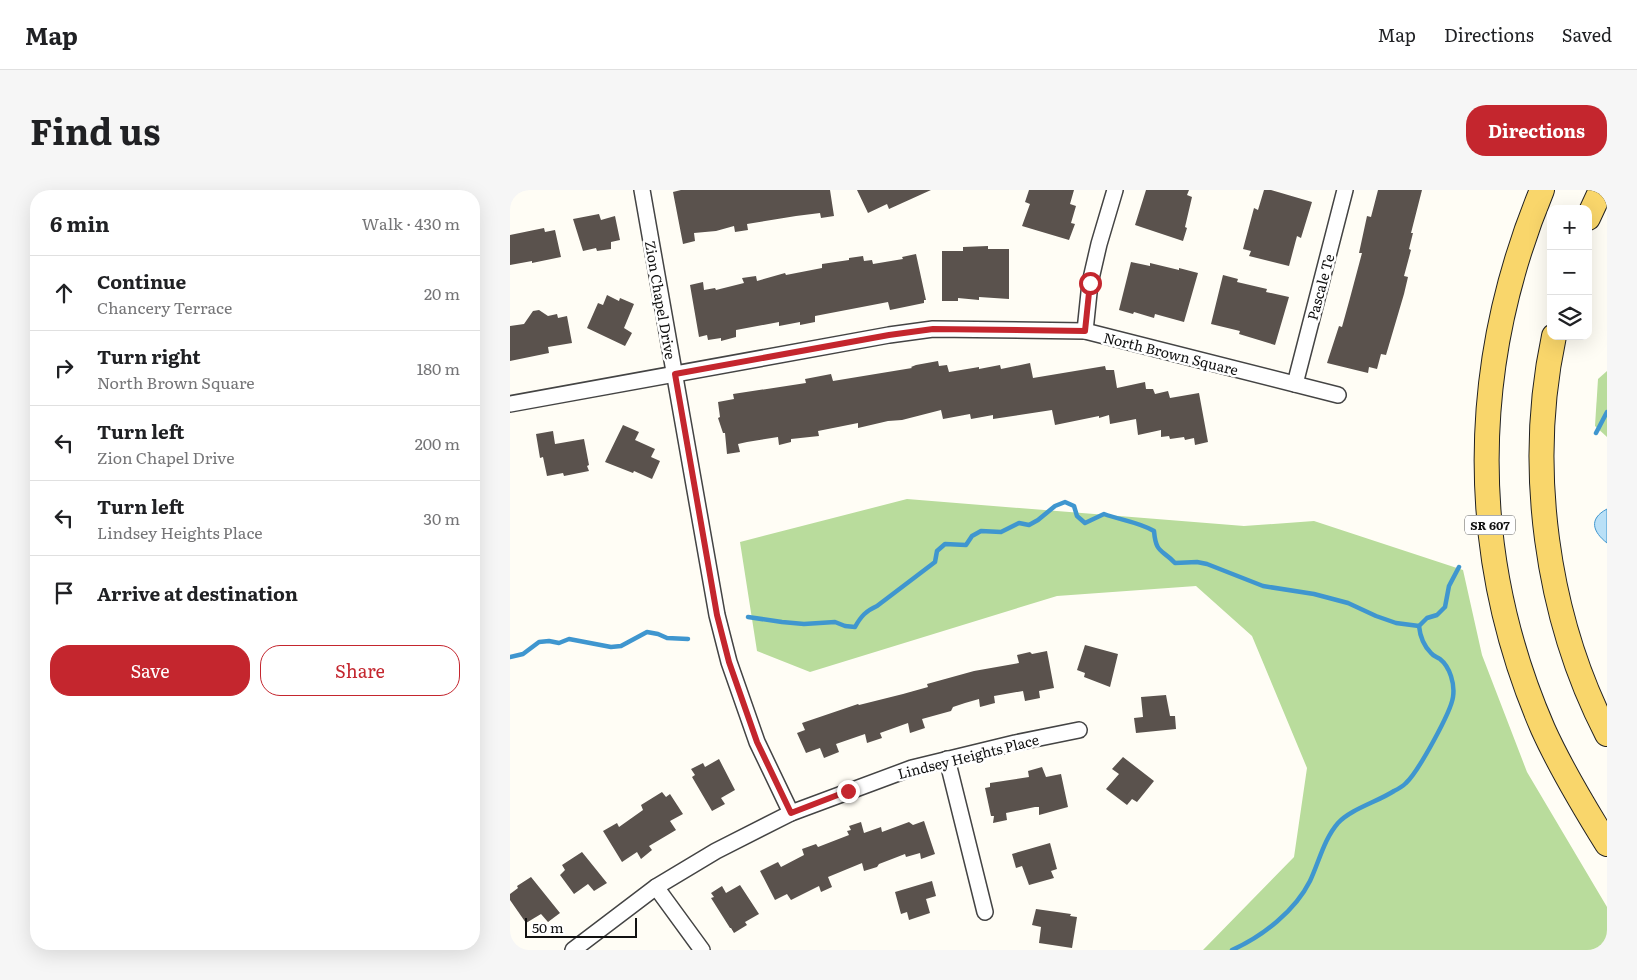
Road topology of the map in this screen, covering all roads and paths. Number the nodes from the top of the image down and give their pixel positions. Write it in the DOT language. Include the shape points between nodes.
graph roads {
  1 [pos="642,190"];
  2 [pos="1115,190"];
  3 [pos="1345,190"];
  4 [pos="1542,190"];
  5 [pos="1602,190"];
  6 [pos="1592,210"];
  7 [pos="1085,331"];
  8 [pos="1553,340"];
  9 [pos="675,374"];
  10 [pos="1295,384"];
  11 [pos="1338,396"];
  12 [pos="510,404"];
  13 [pos="1079,730"];
  14 [pos="1607,734"];
  15 [pos="947,759"];
  16 [pos="791,813"];
  17 [pos="1607,844"];
  18 [pos="656,887"];
  19 [pos="985,912"];
  20 [pos="573,950"];
  21 [pos="702,950"];
  1 -- 9 [label="street, Zion Chapel Drive"];
  2 -- 7 [label="street" via="1090,283"];
  3 -- 10 [label="street, Pascale Te"];
  4 -- 17 [label="main road, SR 607" via="1520,245 1496,340 1487,422 1488,512 1509,634 1531,699 1561,765"];
  5 -- 6 [label="main road"];
  7 -- 9 [label="street, North Brown Square" via="933,329"];
  7 -- 10 [label="street, North Brown Square"];
  8 -- 14 [label="main road" via="1542,427 1544,521 1570,644"];
  9 -- 12 [label="street, North Brown Square"];
  9 -- 16 [label="street, Zion Chapel Drive" via="717,615 729,662 757,742"];
  10 -- 11 [label="street, North Brown Square"];
  13 -- 15 [label="street, Lindsey Heights Place"];
  15 -- 16 [label="street, Lindsey Heights Place" via="912,768"];
  15 -- 19 [label="street"];
  16 -- 18 [label="street, Lindsey Heights Place" via="716,850"];
  18 -- 20 [label="street, Lindsey Heights Place"];
  18 -- 21 [label="street"];
}
